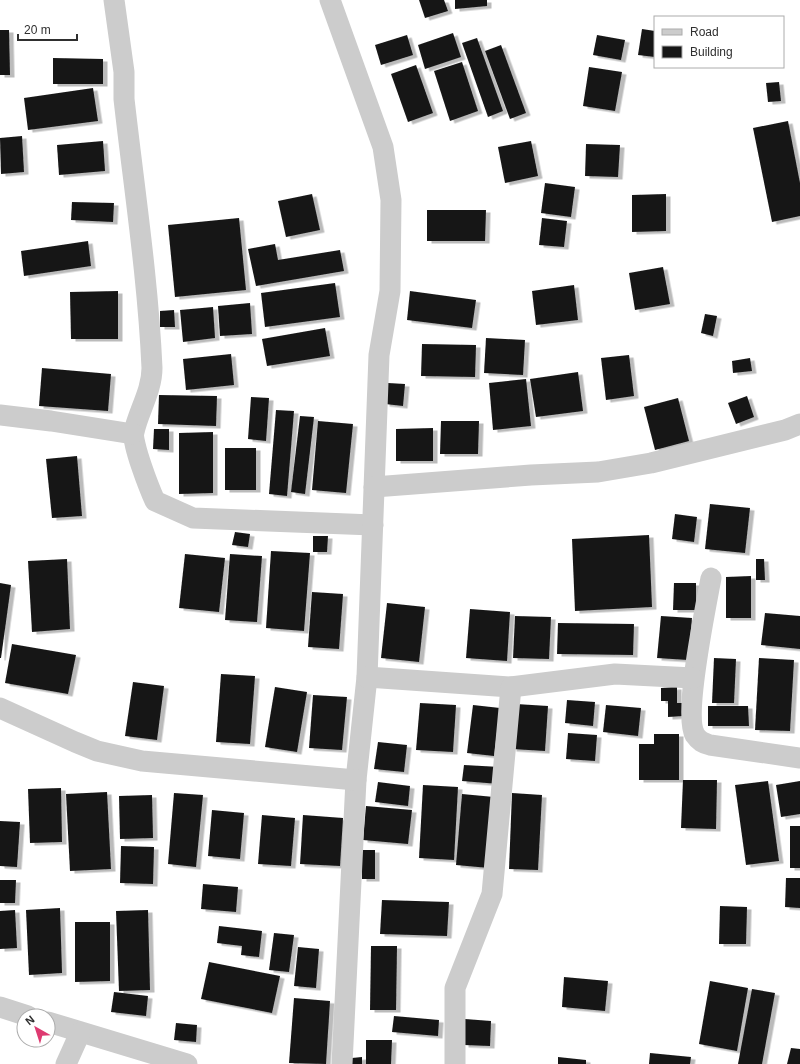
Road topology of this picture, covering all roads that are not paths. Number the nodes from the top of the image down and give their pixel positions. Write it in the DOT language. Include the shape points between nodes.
graph roads {
  1 [pos="114,0"];
  2 [pos="330,0"];
  3 [pos="0,415"];
  4 [pos="800,424"];
  5 [pos="133,434"];
  6 [pos="374,487"];
  7 [pos="373,525"];
  8 [pos="711,578"];
  9 [pos="366,677"];
  10 [pos="693,678"];
  11 [pos="511,687"];
  12 [pos="0,708"];
  13 [pos="800,758"];
  14 [pos="356,780"];
  15 [pos="0,1007"];
  16 [pos="16,1012"];
  17 [pos="56,1025"];
  18 [pos="80,1033"];
  19 [pos="66,1064"];
  20 [pos="187,1064"];
  21 [pos="342,1064"];
  22 [pos="455,1064"];
  1 -- 5 [label="street" via="124,72 124,99 148,311 152,371 145,402"];
  2 -- 6 [label="street" via="384,147 392,200 390,291 379,355"];
  3 -- 5 [label="street"];
  4 -- 6 [label="street" via="651,463 606,470"];
  5 -- 7 [label="street" via="143,473 155,502 192,518"];
  6 -- 7 [label="street"];
  7 -- 9 [label="street"];
  8 -- 10 [label="street"];
  9 -- 11 [label="street"];
  9 -- 14 [label="street"];
  10 -- 11 [label="street" via="615,674"];
  10 -- 13 [label="street" via="694,734 701,742"];
  11 -- 22 [label="street" via="492,894 455,988"];
  12 -- 14 [label="street" via="97,751 142,761"];
  14 -- 21 [label="street"];
  15 -- 16 [label="street"];
  17 -- 18 [label="street"];
  18 -- 19 [label="street"];
  18 -- 20 [label="street"];
}
